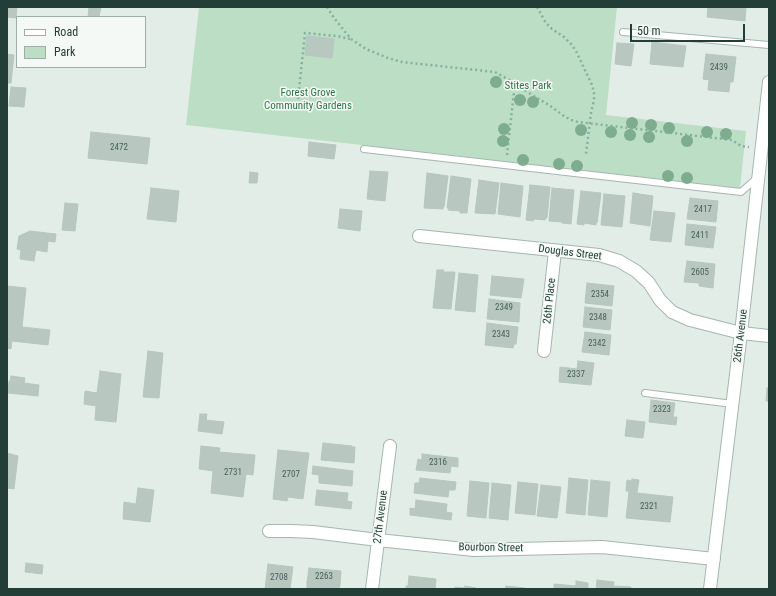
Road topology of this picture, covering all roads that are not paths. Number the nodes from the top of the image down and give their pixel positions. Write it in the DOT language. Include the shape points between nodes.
graph roads {
  1 [pos="623,32"];
  2 [pos="769,45"];
  3 [pos="769,82"];
  4 [pos="364,149"];
  5 [pos="764,178"];
  6 [pos="419,236"];
  7 [pos="555,251"];
  8 [pos="742,332"];
  9 [pos="769,336"];
  10 [pos="544,351"];
  11 [pos="645,393"];
  12 [pos="733,404"];
  13 [pos="390,446"];
  14 [pos="269,531"];
  15 [pos="378,540"];
  16 [pos="714,559"];
  17 [pos="372,589"];
  18 [pos="710,589"];
  1 -- 2 [label="lane"];
  3 -- 5 [label="street, 26th Avenue" via="762,148"];
  4 -- 5 [label="lane" via="740,192"];
  5 -- 8 [label="street, 26th Avenue"];
  6 -- 7 [label="street, Douglas Street"];
  7 -- 8 [label="street, Douglas Street" via="599,255 620,261 649,283 672,312 690,320"];
  7 -- 10 [label="street, 26th Place"];
  8 -- 9 [label="street, Douglas Street"];
  8 -- 12 [label="street, 26th Avenue"];
  11 -- 12 [label="lane"];
  12 -- 16 [label="street, 26th Avenue"];
  13 -- 15 [label="street, 27th Avenue"];
  14 -- 15 [label="street, Bourbon Street" via="313,532"];
  15 -- 16 [label="street, Bourbon Street" via="474,550 602,547"];
  15 -- 17 [label="street, 27th Avenue"];
  16 -- 18 [label="street, 26th Avenue"];
}
